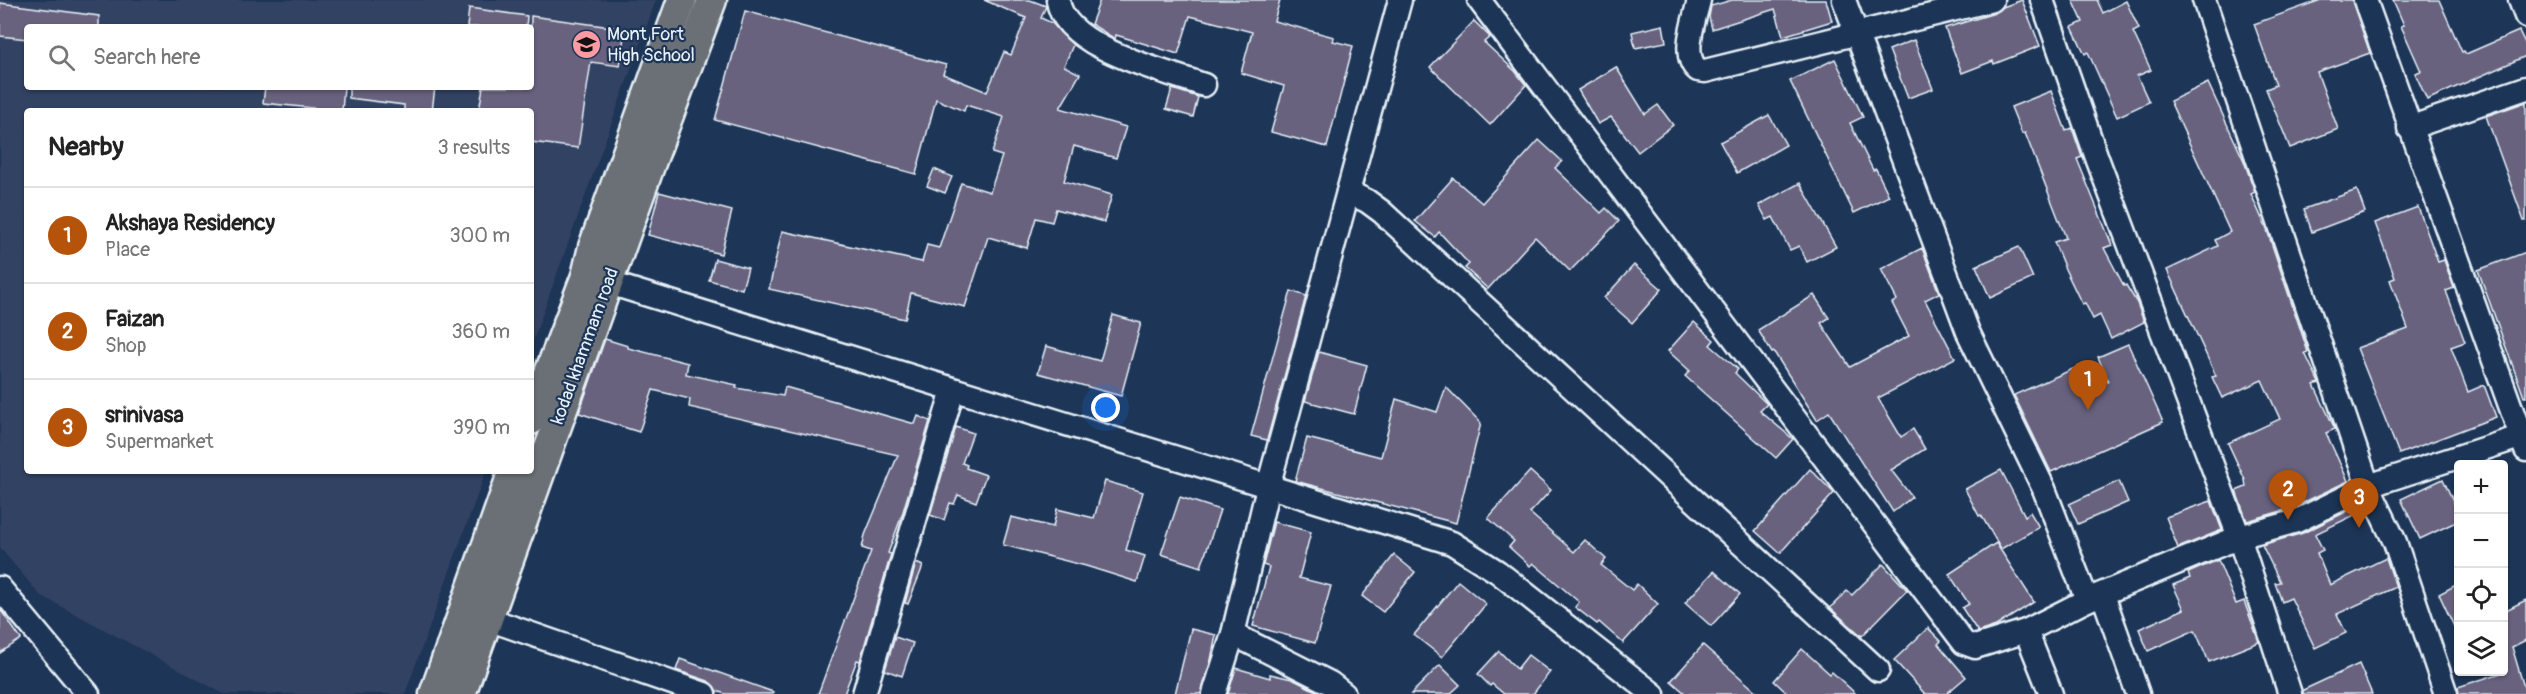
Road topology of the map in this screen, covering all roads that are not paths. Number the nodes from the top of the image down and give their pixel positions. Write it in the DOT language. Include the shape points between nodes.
graph roads {
  1 [pos="682,0"];
  2 [pos="712,0"];
  3 [pos="1058,0"];
  4 [pos="1400,0"];
  5 [pos="1479,0"];
  6 [pos="1700,0"];
  7 [pos="1844,0"];
  8 [pos="1992,0"];
  9 [pos="2042,0"];
  10 [pos="2204,0"];
  11 [pos="2365,0"];
  12 [pos="2520,0"];
  13 [pos="2526,16"];
  14 [pos="1855,34"];
  15 [pos="1204,85"];
  16 [pos="2526,88"];
  17 [pos="2409,128"];
  18 [pos="1347,192"];
  19 [pos="597,280"];
  20 [pos="953,390"];
  21 [pos="534,414"];
  22 [pos="2524,441"];
  23 [pos="512,474"];
  24 [pos="2368,486"];
  25 [pos="1268,487"];
  26 [pos="2239,537"];
  27 [pos="0,588"];
  28 [pos="2095,597"];
  29 [pos="488,620"];
  30 [pos="2026,631"];
  31 [pos="1233,634"];
  32 [pos="1878,670"];
  33 [pos="88,694"];
  34 [pos="434,694"];
  35 [pos="461,694"];
  36 [pos="704,694"];
  37 [pos="864,694"];
  38 [pos="1214,694"];
  39 [pos="1344,694"];
  40 [pos="1653,694"];
  41 [pos="2051,694"];
  42 [pos="2138,694"];
  43 [pos="2290,694"];
  44 [pos="2446,694"];
  1 -- 19 [label="main road, kodad khammam road" via="593,247"];
  2 -- 19 [label="main road, kodad khammam road"];
  3 -- 15 [label="street" via="1067,22 1084,39"];
  4 -- 18 [label="street"];
  5 -- 30 [label="street" via="1964,643 1975,647"];
  6 -- 14 [label="street" via="1689,48 1690,60 1698,70"];
  7 -- 14 [label="street"];
  8 -- 14 [label="street"];
  9 -- 26 [label="street"];
  10 -- 24 [label="street"];
  11 -- 17 [label="street"];
  12 -- 13 [label="street"];
  14 -- 28 [label="street" via="1968,332"];
  16 -- 17 [label="street"];
  17 -- 22 [label="street"];
  18 -- 25 [label="street"];
  18 -- 32 [label="street" via="1367,201 1390,220"];
  19 -- 20 [label="street"];
  19 -- 21 [label="main road, kodad khammam road"];
  19 -- 29 [label="main road, kodad khammam road"];
  20 -- 25 [label="street"];
  20 -- 37 [label="street"];
  22 -- 24 [label="street"];
  23 -- 34 [label="main road"];
  24 -- 26 [label="street" via="2296,521"];
  24 -- 44 [label="street" via="2395,542"];
  25 -- 31 [label="street"];
  25 -- 40 [label="street" via="1452,543 1498,572"];
  26 -- 28 [label="street"];
  26 -- 43 [label="street"];
  27 -- 33 [label="street"];
  28 -- 30 [label="street"];
  28 -- 42 [label="street"];
  29 -- 35 [label="main road, kodad khammam road"];
  29 -- 36 [label="street"];
  30 -- 41 [label="street"];
  31 -- 38 [label="street"];
  31 -- 39 [label="street"];
}
